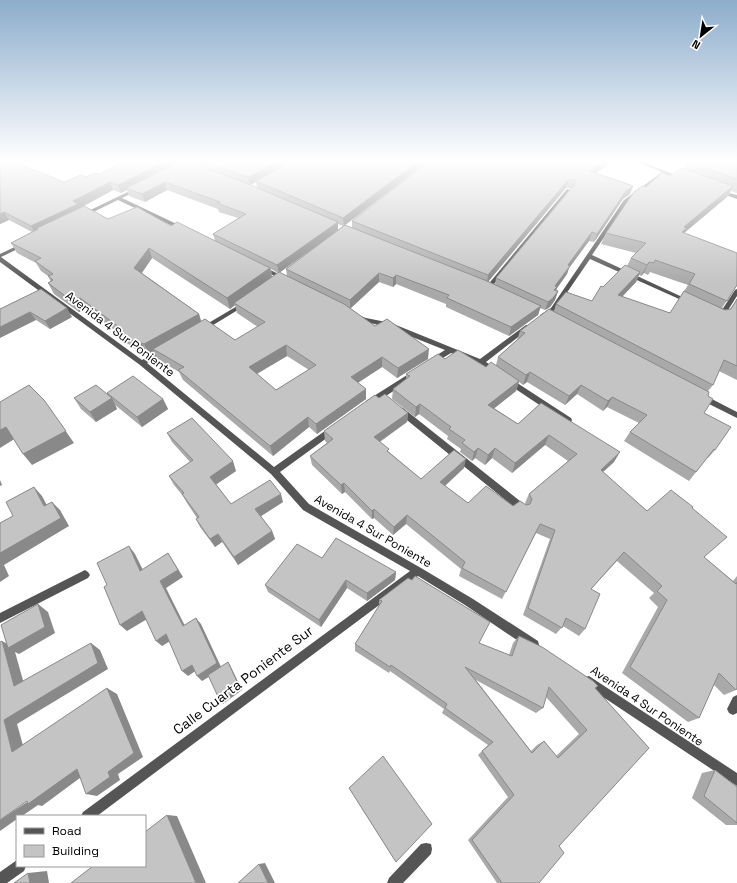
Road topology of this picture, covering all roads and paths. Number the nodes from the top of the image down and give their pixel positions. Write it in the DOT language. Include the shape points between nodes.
graph roads {
  1 [pos="112,201"];
  2 [pos="126,201"];
  3 [pos="560,201"];
  4 [pos="626,201"];
  5 [pos="77,218"];
  6 [pos="188,232"];
  7 [pos="28,242"];
  8 [pos="0,256"];
  9 [pos="589,256"];
  10 [pos="0,259"];
  11 [pos="258,266"];
  12 [pos="288,273"];
  13 [pos="281,278"];
  14 [pos="288,281"];
  15 [pos="276,282"];
  16 [pos="480,285"];
  17 [pos="488,288"];
  18 [pos="494,291"];
  19 [pos="737,291"];
  20 [pos="252,299"];
  21 [pos="693,304"];
  22 [pos="535,310"];
  23 [pos="350,312"];
  24 [pos="545,314"];
  25 [pos="714,314"];
  26 [pos="539,318"];
  27 [pos="552,318"];
  28 [pos="533,323"];
  29 [pos="194,333"];
  30 [pos="168,348"];
  31 [pos="451,350"];
  32 [pos="481,362"];
  33 [pos="142,363"];
  34 [pos="696,394"];
  35 [pos="387,399"];
  36 [pos="362,408"];
  37 [pos="737,415"];
  38 [pos="573,423"];
  39 [pos="336,427"];
  40 [pos="274,472"];
  41 [pos="522,508"];
  42 [pos="418,570"];
  43 [pos="85,575"];
  44 [pos="0,618"];
  45 [pos="541,650"];
  46 [pos="580,676"];
  47 [pos="737,780"];
  48 [pos="88,815"];
  49 [pos="426,849"];
  50 [pos="18,867"];
  51 [pos="0,880"];
  52 [pos="394,883"];
  1 -- 5 [label="street"];
  2 -- 6 [label="street"];
  3 -- 17 [label="street"];
  4 -- 9 [label="street"];
  7 -- 8 [label="street"];
  9 -- 21 [label="street"];
  9 -- 24 [label="street" via="553,309"];
  10 -- 33 [label="street, Avenida 4 Sur Poniente"];
  11 -- 13 [label="street"];
  12 -- 13 [label="street"];
  13 -- 14 [label="street"];
  13 -- 15 [label="street"];
  16 -- 17 [label="street"];
  17 -- 18 [label="street"];
  19 -- 25 [label="street" via="721,317"];
  20 -- 29 [label="street"];
  22 -- 24 [label="street"];
  23 -- 31 [label="street" via="364,320 389,325"];
  24 -- 26 [label="street"];
  24 -- 27 [label="street"];
  28 -- 32 [label="street"];
  30 -- 33 [label="street"];
  31 -- 32 [label="street"];
  31 -- 35 [label="street" via="422,368"];
  32 -- 38 [label="street"];
  33 -- 40 [label="street, Avenida 4 Sur Poniente"];
  34 -- 37 [label="street"];
  35 -- 36 [label="street"];
  35 -- 41 [label="street"];
  39 -- 40 [label="street"];
  40 -- 42 [label="street, Avenida 4 Sur Poniente" via="306,507"];
  42 -- 45 [label="street, Avenida 4 Sur Poniente"];
  42 -- 48 [label="street, Calle Cuarta Poniente Sur"];
  43 -- 44 [label="street"];
  46 -- 47 [label="street, Avenida 4 Sur Poniente"];
  49 -- 52 [label="street"];
  50 -- 51 [label="street"];
}
